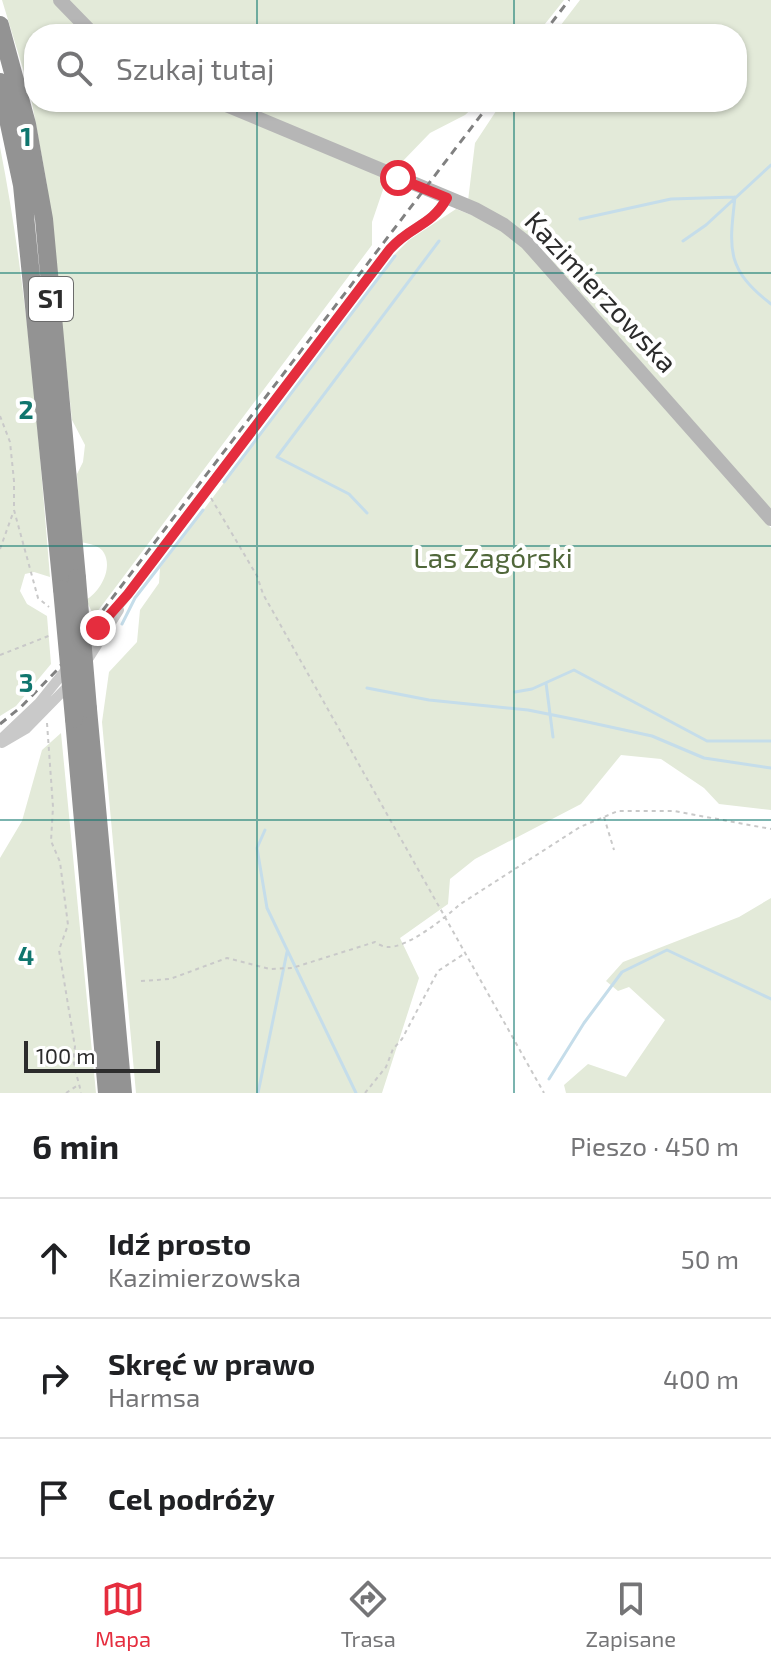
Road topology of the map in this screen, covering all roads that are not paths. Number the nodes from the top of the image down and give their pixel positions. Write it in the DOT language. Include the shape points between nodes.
graph roads {
  1 [pos="60,0"];
  2 [pos="83,24"];
  3 [pos="0,25"];
  4 [pos="0,82"];
  5 [pos="0,99"];
  6 [pos="243,112"];
  7 [pos="10,118"];
  8 [pos="447,198"];
  9 [pos="771,519"];
  10 [pos="69,584"];
  11 [pos="128,594"];
  12 [pos="81,714"];
  13 [pos="0,742"];
  14 [pos="107,1093"];
  15 [pos="123,1093"];
  1 -- 2 [label="street"];
  3 -- 10 [label="highway, S1" via="27,124 44,219"];
  4 -- 7 [label="highway, S1"];
  5 -- 7 [label="highway"];
  6 -- 8 [label="street, Kazimierzowska"];
  7 -- 10 [label="highway, S1"];
  8 -- 9 [label="street, Kazimierzowska" via="484,214 527,243"];
  8 -- 11 [label="street" via="437,216 390,249"];
  10 -- 12 [label="highway, S1, bridge"];
  11 -- 13 [label="street"];
  11 -- 13 [label="street" via="104,639 46,710 26,729"];
  12 -- 14 [label="highway, S1"];
  12 -- 15 [label="highway, S1"];
}
